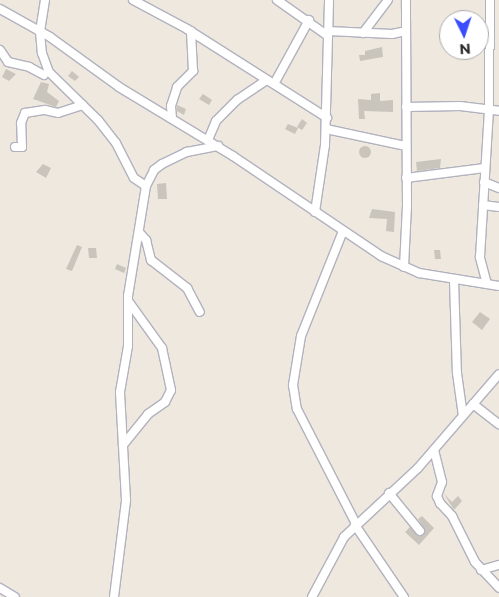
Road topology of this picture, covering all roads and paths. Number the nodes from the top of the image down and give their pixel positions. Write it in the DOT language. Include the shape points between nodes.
graph roads {
  1 [pos="45,0"];
  2 [pos="133,0"];
  3 [pos="277,0"];
  4 [pos="329,0"];
  5 [pos="388,0"];
  6 [pos="406,0"];
  7 [pos="490,0"];
  8 [pos="0,9"];
  9 [pos="309,20"];
  10 [pos="499,23"];
  11 [pos="490,24"];
  12 [pos="191,31"];
  13 [pos="406,31"];
  14 [pos="40,32"];
  15 [pos="363,33"];
  16 [pos="328,34"];
  17 [pos="0,50"];
  18 [pos="44,76"];
  19 [pos="270,82"];
  20 [pos="83,105"];
  21 [pos="406,107"];
  22 [pos="490,109"];
  23 [pos="499,110"];
  24 [pos="172,118"];
  25 [pos="327,118"];
  26 [pos="326,129"];
  27 [pos="208,140"];
  28 [pos="218,146"];
  29 [pos="406,146"];
  30 [pos="16,147"];
  31 [pos="484,168"];
  32 [pos="406,178"];
  33 [pos="484,182"];
  34 [pos="146,186"];
  35 [pos="499,188"];
  36 [pos="483,205"];
  37 [pos="499,207"];
  38 [pos="315,212"];
  39 [pos="343,231"];
  40 [pos="139,232"];
  41 [pos="481,266"];
  42 [pos="404,267"];
  43 [pos="454,280"];
  44 [pos="470,281"];
  45 [pos="487,284"];
  46 [pos="498,286"];
  47 [pos="128,300"];
  48 [pos="200,312"];
  49 [pos="499,374"];
  50 [pos="473,404"];
  51 [pos="463,416"];
  52 [pos="499,424"];
  53 [pos="123,445"];
  54 [pos="434,450"];
  55 [pos="390,493"];
  56 [pos="356,524"];
  57 [pos="420,531"];
  58 [pos="499,565"];
  59 [pos="481,570"];
  60 [pos="0,588"];
  61 [pos="499,588"];
  62 [pos="15,597"];
  63 [pos="114,597"];
  64 [pos="312,597"];
  65 [pos="404,597"];
  1 -- 14 [label="street"];
  2 -- 12 [label="street"];
  3 -- 9 [label="street"];
  4 -- 16 [label="street"];
  5 -- 15 [label="street"];
  6 -- 13 [label="street"];
  7 -- 11 [label="street"];
  8 -- 14 [label="street"];
  9 -- 16 [label="street"];
  9 -- 19 [label="street"];
  10 -- 11 [label="street"];
  11 -- 22 [label="street"];
  12 -- 19 [label="street"];
  12 -- 24 [label="street" via="193,71 176,87 170,106"];
  13 -- 15 [label="street"];
  13 -- 21 [label="street"];
  14 -- 20 [label="street" via="42,53 49,72"];
  14 -- 24 [label="street" via="119,87"];
  15 -- 16 [label="street"];
  16 -- 25 [label="street"];
  17 -- 18 [label="street" via="8,62 29,67"];
  19 -- 25 [label="street"];
  19 -- 27 [label="street" via="237,100 216,121"];
  20 -- 30 [label="street" via="58,114 45,110 25,113 21,123 22,147"];
  20 -- 34 [label="street" via="116,143 138,183"];
  21 -- 22 [label="street"];
  21 -- 29 [label="street"];
  22 -- 23 [label="street"];
  22 -- 31 [label="street"];
  24 -- 27 [label="street"];
  25 -- 26 [label="street"];
  26 -- 29 [label="street"];
  26 -- 38 [label="street"];
  27 -- 28 [label="street"];
  28 -- 34 [label="street" via="187,152 167,161 154,170"];
  28 -- 38 [label="street"];
  29 -- 32 [label="street"];
  31 -- 32 [label="street"];
  31 -- 33 [label="street"];
  32 -- 42 [label="street"];
  33 -- 35 [label="street"];
  33 -- 36 [label="street"];
  34 -- 40 [label="street"];
  36 -- 37 [label="street"];
  36 -- 41 [label="street"];
  38 -- 39 [label="street"];
  39 -- 42 [label="street"];
  39 -- 56 [label="street" via="301,336 293,385 297,409"];
  40 -- 47 [label="street"];
  40 -- 48 [label="street" via="146,240 151,260 187,288"];
  41 -- 44 [label="street"];
  41 -- 45 [label="street"];
  42 -- 43 [label="street"];
  43 -- 44 [label="street"];
  43 -- 51 [label="street" via="457,373"];
  44 -- 45 [label="street"];
  45 -- 46 [label="street"];
  47 -- 53 [label="street" via="128,346 120,392"];
  47 -- 53 [label="street" via="162,348 171,390 165,402 148,414"];
  49 -- 50 [label="street"];
  50 -- 51 [label="street"];
  50 -- 52 [label="street"];
  51 -- 54 [label="street"];
  53 -- 63 [label="street" via="126,500"];
  54 -- 55 [label="street"];
  54 -- 59 [label="street" via="442,482 437,496"];
  55 -- 56 [label="street"];
  55 -- 57 [label="street"];
  56 -- 64 [label="street" via="331,556"];
  56 -- 65 [label="street"];
  58 -- 59 [label="street"];
  59 -- 61 [label="street"];
  60 -- 62 [label="street"];
}
